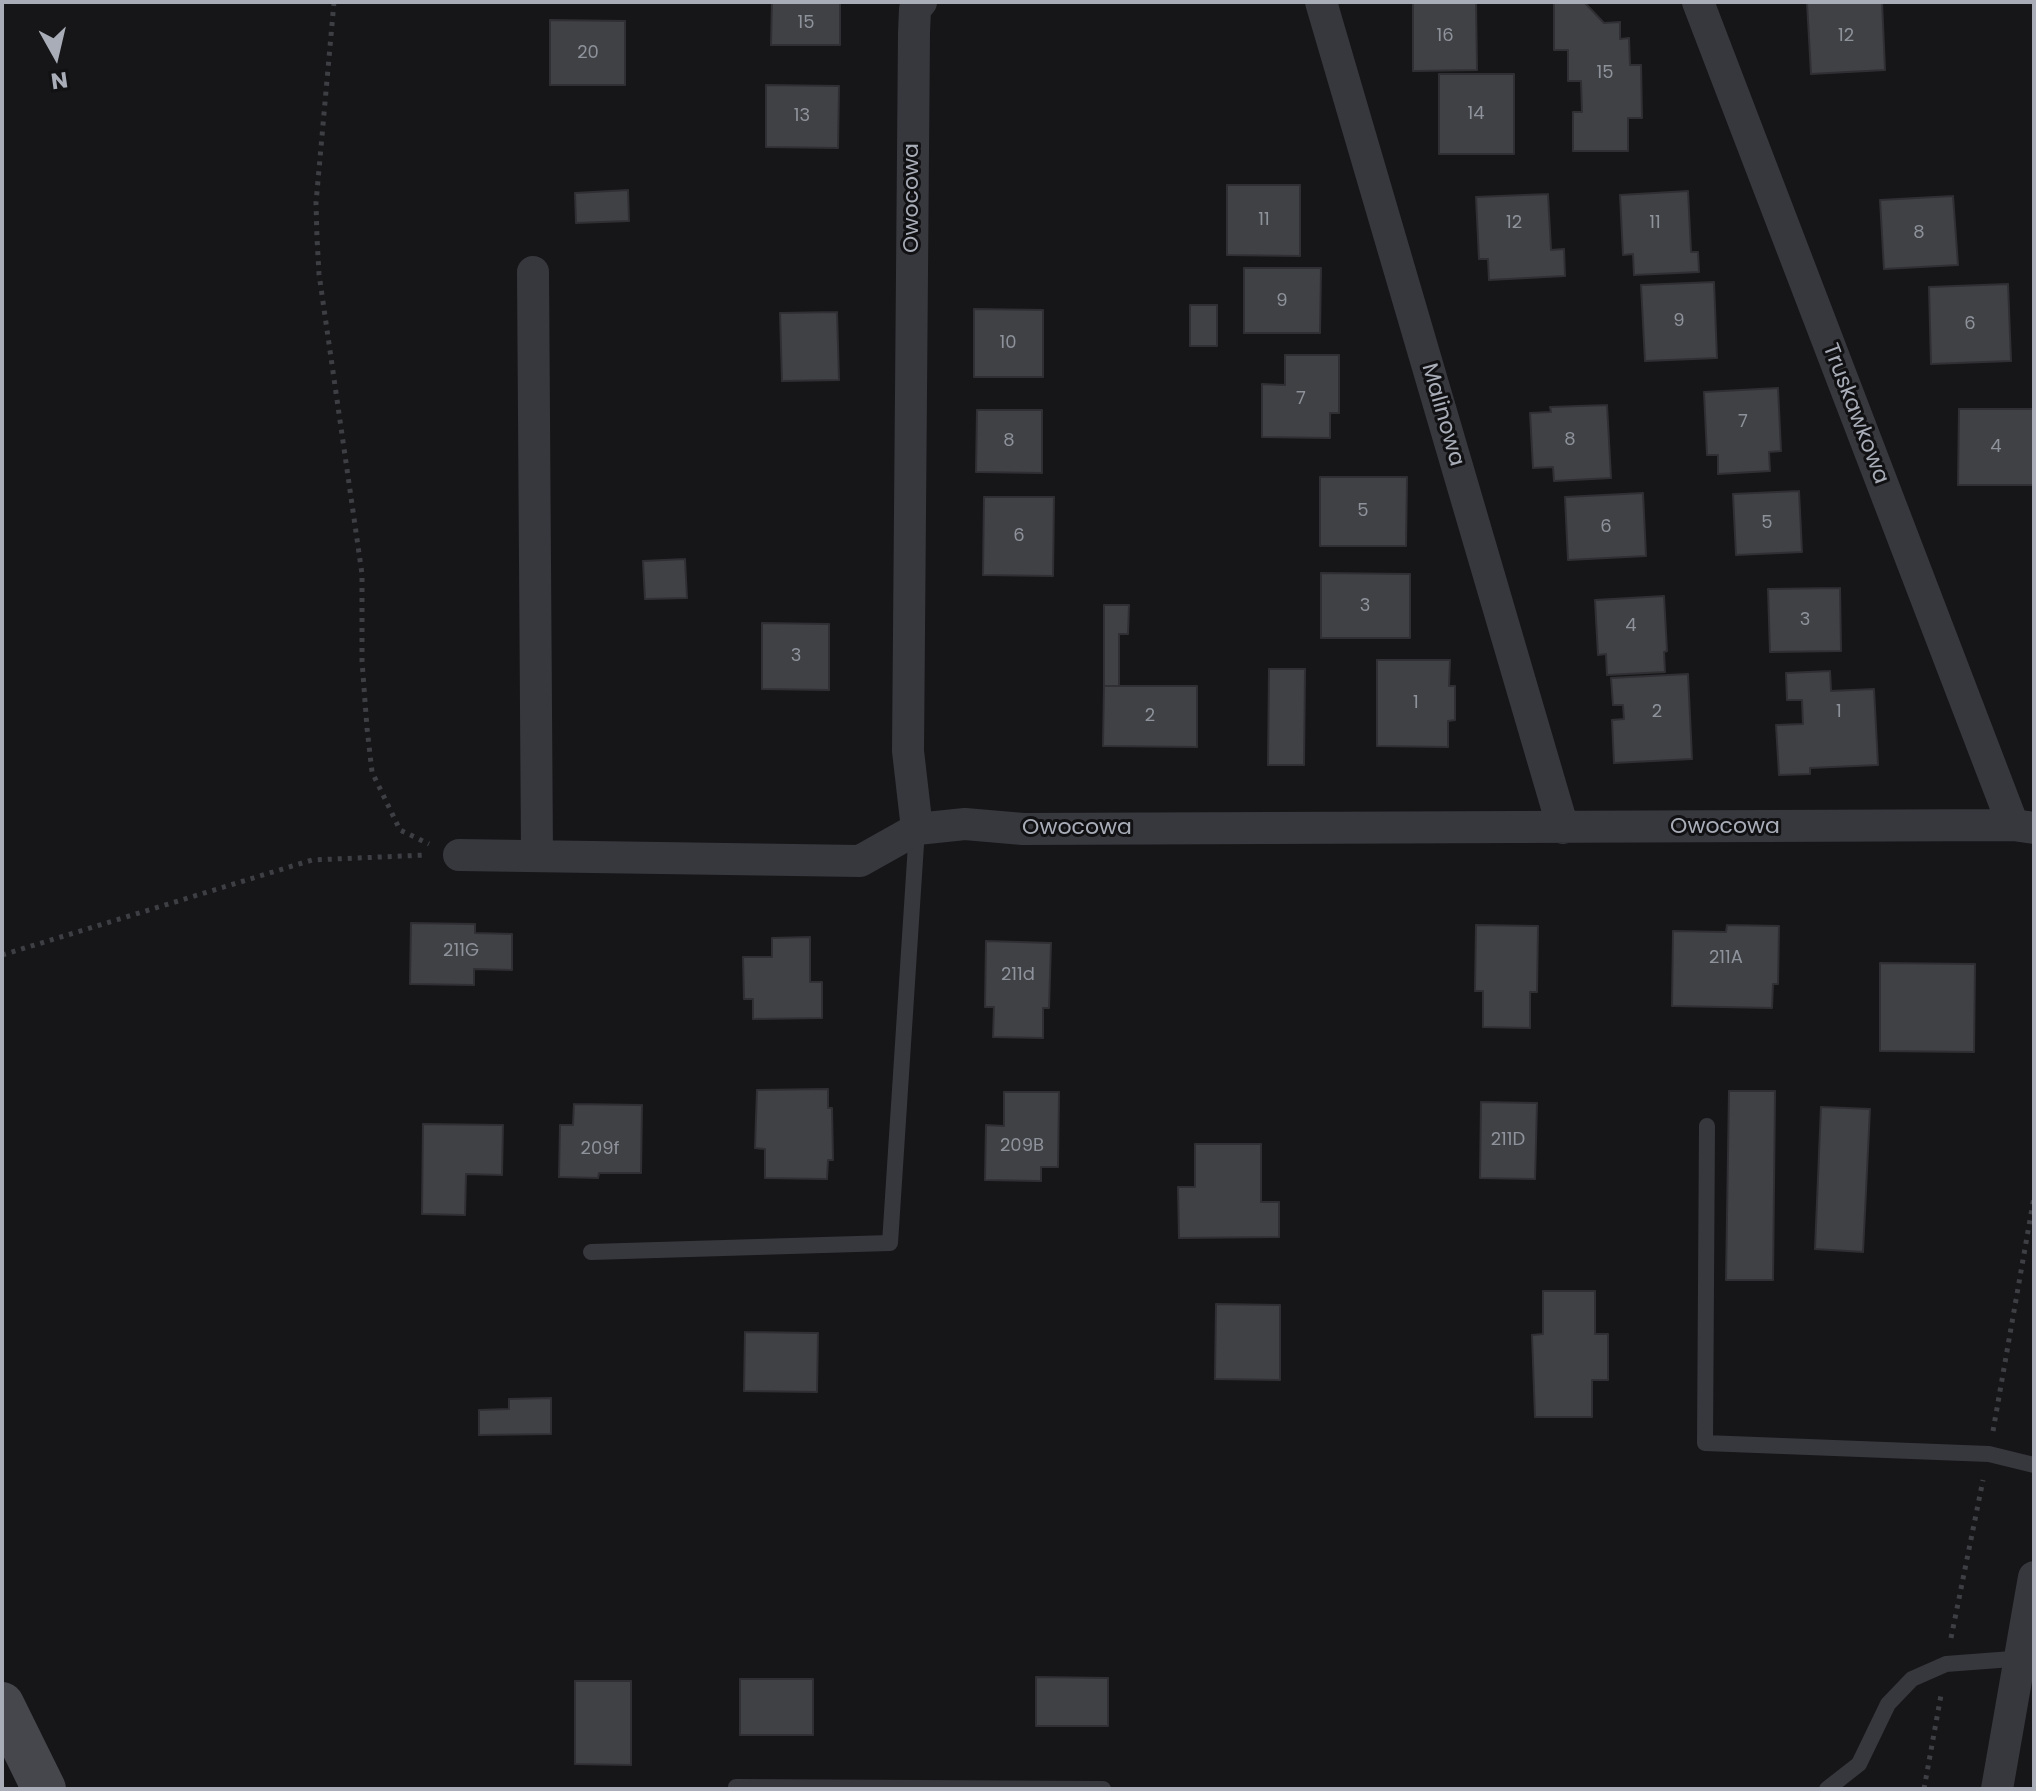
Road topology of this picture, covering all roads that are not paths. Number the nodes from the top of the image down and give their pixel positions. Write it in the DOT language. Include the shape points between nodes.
graph roads {
  1 [pos="921,2"];
  2 [pos="1321,2"];
  3 [pos="1698,2"];
  4 [pos="533,272"];
  5 [pos="2023,826"];
  6 [pos="1563,828"];
  7 [pos="917,829"];
  8 [pos="537,854"];
  9 [pos="459,855"];
  10 [pos="1707,1126"];
  11 [pos="591,1252"];
  12 [pos="2034,1465"];
  13 [pos="2034,1577"];
  14 [pos="2027,1658"];
  15 [pos="2,1704"];
  16 [pos="736,1787"];
  17 [pos="44,1789"];
  18 [pos="1103,1789"];
  19 [pos="1827,1789"];
  20 [pos="1997,1789"];
  1 -- 7 [label="street, Owocowa" via="915,9 914,33 908,751"];
  2 -- 6 [label="street, Malinowa"];
  3 -- 5 [label="street, Truskawkowa"];
  4 -- 8 [label="street"];
  5 -- 6 [label="street, Owocowa"];
  6 -- 7 [label="street, Owocowa" via="1023,829 965,824"];
  7 -- 8 [label="street" via="860,861"];
  7 -- 11 [label="lane" via="890,1243"];
  8 -- 9 [label="street"];
  10 -- 12 [label="lane" via="1705,1443 1989,1454"];
  13 -- 14 [label="street"];
  14 -- 19 [label="lane" via="1946,1664 1912,1679 1888,1704 1859,1764"];
  14 -- 20 [label="street"];
  15 -- 17 [label="main road"];
  16 -- 18 [label="lane"];
}
